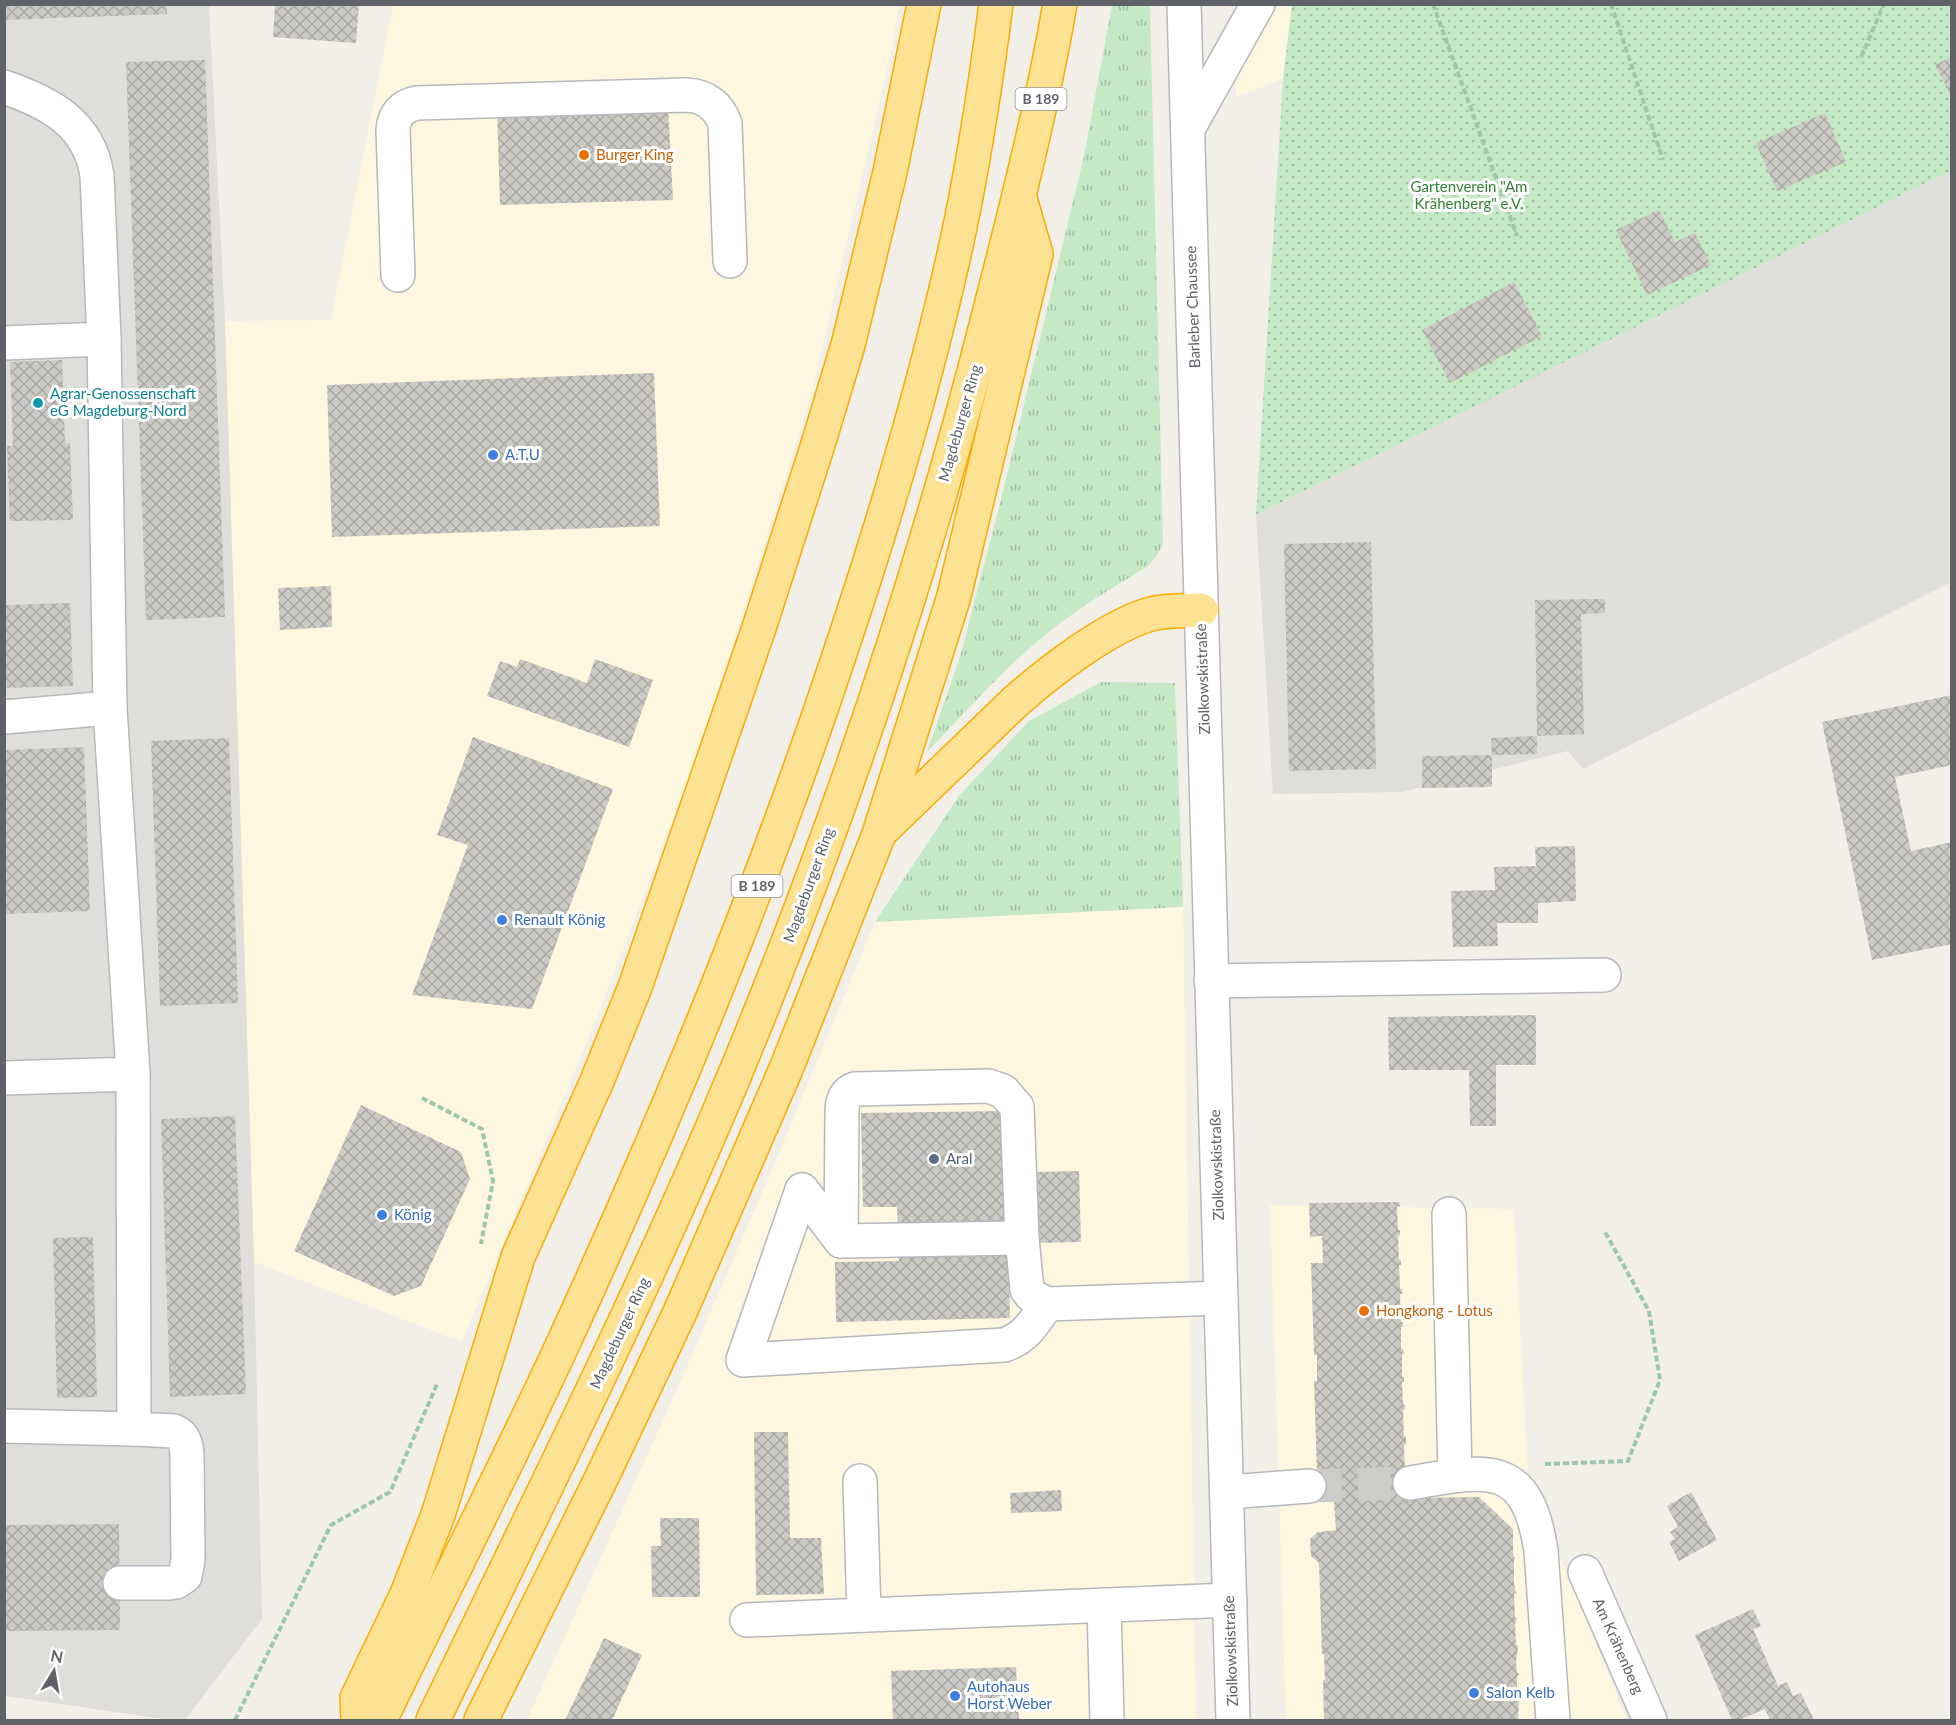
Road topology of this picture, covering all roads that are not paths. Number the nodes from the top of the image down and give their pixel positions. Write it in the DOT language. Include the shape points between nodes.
graph roads {
  1 [pos="924,4"];
  2 [pos="996,4"];
  3 [pos="1060,4"];
  4 [pos="1184,4"];
  5 [pos="1258,4"];
  6 [pos="4,87"];
  7 [pos="1188,128"];
  8 [pos="1019,194"];
  9 [pos="730,261"];
  10 [pos="398,275"];
  11 [pos="104,339"];
  12 [pos="4,343"];
  13 [pos="1201,610"];
  14 [pos="110,708"];
  15 [pos="4,717"];
  16 [pos="879,834"];
  17 [pos="1604,975"];
  18 [pos="1211,981"];
  19 [pos="133,1074"];
  20 [pos="4,1078"];
  21 [pos="1449,1214"];
  22 [pos="1022,1238"];
  23 [pos="841,1241"];
  24 [pos="1221,1298"];
  25 [pos="1047,1304"];
  26 [pos="4,1426"];
  27 [pos="134,1429"];
  28 [pos="1455,1475"];
  29 [pos="860,1481"];
  30 [pos="1410,1483"];
  31 [pos="1309,1486"];
  32 [pos="1227,1492"];
  33 [pos="1585,1572"];
  34 [pos="120,1583"];
  35 [pos="1230,1600"];
  36 [pos="1104,1605"];
  37 [pos="864,1615"];
  38 [pos="747,1620"];
  39 [pos="358,1720"];
  40 [pos="380,1720"];
  41 [pos="433,1720"];
  42 [pos="481,1720"];
  43 [pos="1107,1720"];
  44 [pos="1233,1720"];
  45 [pos="1553,1720"];
  46 [pos="1650,1720"];
  1 -- 39 [label="highway" via="890,172 848,345 777,576 635,987 518,1257 448,1486 408,1594 357,1698"];
  2 -- 40 [label="highway, B 189" via="970,174 923,376 860,597 783,818 717,990 617,1225 560,1351"];
  3 -- 8 [label="highway, Magdeburger Ring / B 189"];
  4 -- 7 [label="street, Barleber Chaussee"];
  5 -- 7 [label="street"];
  6 -- 11 [label="street" via="62,115 84,137 92,152 97,175"];
  7 -- 13 [label="street, Barleber Chaussee"];
  8 -- 16 [label="highway" via="1036,254 954,596"];
  8 -- 41 [label="highway, Magdeburger Ring / B 189" via="977,363 921,557 866,725 775,977 719,1113 602,1372"];
  9 -- 10 [label="street" via="724,124 707,100 687,95 417,103 402,109 393,130"];
  11 -- 12 [label="street"];
  11 -- 14 [label="street"];
  13 -- 16 [label="highway" via="1140,618 1068,660 992,723"];
  13 -- 18 [label="street, Ziolkowskistraße"];
  14 -- 15 [label="street"];
  14 -- 19 [label="street"];
  16 -- 42 [label="highway" via="786,1069 681,1310"];
  17 -- 18 [label="street"];
  18 -- 24 [label="street, Ziolkowskistraße"];
  19 -- 20 [label="street"];
  19 -- 27 [label="street"];
  21 -- 28 [label="street"];
  22 -- 23 [label="street"];
  22 -- 23 [label="street" via="1017,1107 1003,1091 988,1086 861,1089 847,1093 842,1113"];
  22 -- 25 [label="street" via="1027,1290"];
  23 -- 25 [label="street" via="802,1190 743,1360 1004,1345 1026,1333"];
  24 -- 25 [label="street"];
  24 -- 32 [label="street, Ziolkowskistraße"];
  26 -- 27 [label="street"];
  27 -- 34 [label="street" via="174,1431 185,1441 188,1567 183,1579 176,1582"];
  28 -- 30 [label="street"];
  28 -- 45 [label="street" via="1502,1477 1515,1486 1530,1509 1544,1578"];
  29 -- 37 [label="street"];
  31 -- 32 [label="street"];
  32 -- 35 [label="street, Ziolkowskistraße"];
  33 -- 46 [label="street, Am Krähenberg"];
  35 -- 36 [label="street"];
  35 -- 44 [label="street, Ziolkowskistraße"];
  36 -- 37 [label="street"];
  36 -- 43 [label="street"];
  37 -- 38 [label="street"];
}
